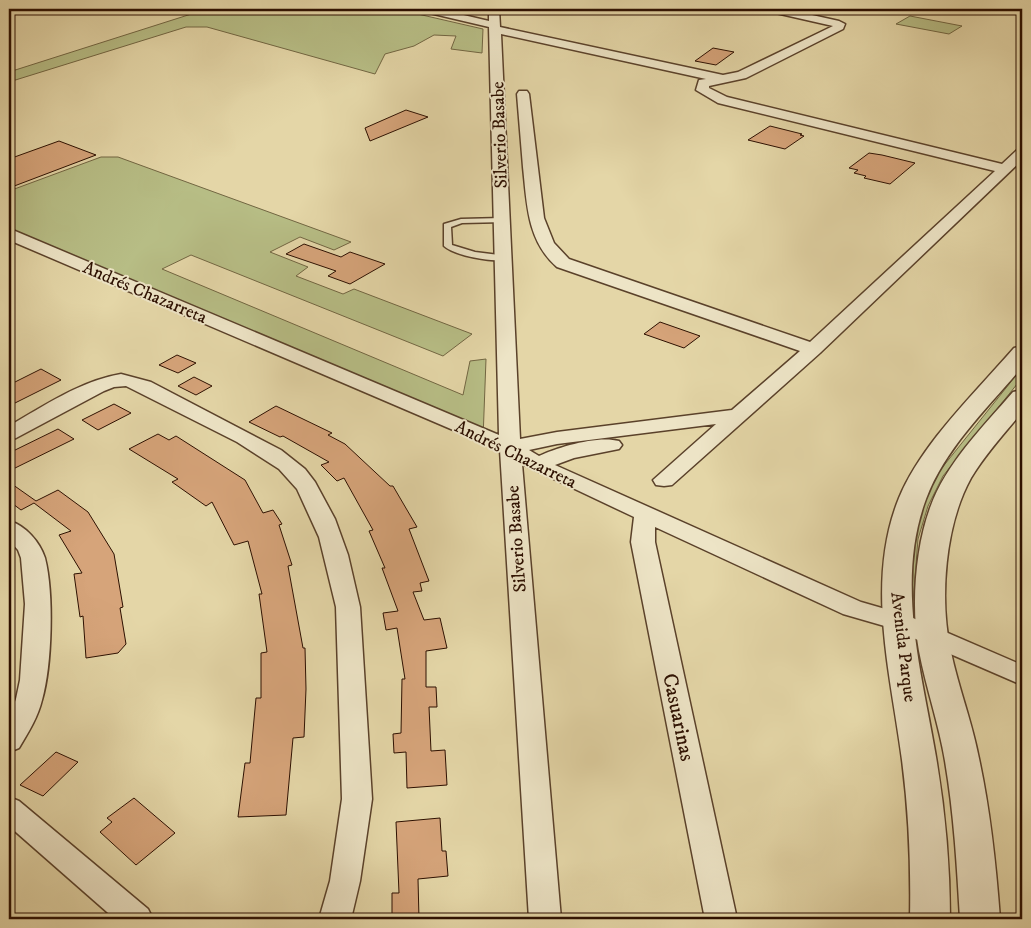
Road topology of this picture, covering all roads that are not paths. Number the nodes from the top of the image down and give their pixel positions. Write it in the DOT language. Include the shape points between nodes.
graph roads {
  1 [pos="425,9"];
  2 [pos="771,9"];
  3 [pos="494,21"];
  4 [pos="722,78"];
  5 [pos="523,94"];
  6 [pos="1022,153"];
  7 [pos="1005,169"];
  8 [pos="502,220"];
  9 [pos="9,234"];
  10 [pos="504,258"];
  11 [pos="813,349"];
  12 [pos="1022,353"];
  13 [pos="1022,397"];
  14 [pos="736,415"];
  15 [pos="720,430"];
  16 [pos="9,434"];
  17 [pos="510,448"];
  18 [pos="538,465"];
  19 [pos="664,480"];
  20 [pos="646,515"];
  21 [pos="9,528"];
  22 [pos="897,621"];
  23 [pos="932,635"];
  24 [pos="1022,676"];
  25 [pos="9,741"];
  26 [pos="9,810"];
  27 [pos="137,919"];
  28 [pos="335,919"];
  29 [pos="545,919"];
  30 [pos="721,919"];
  31 [pos="930,919"];
  32 [pos="980,919"];
  1 -- 3 [label="street"];
  2 -- 4 [label="street" via="827,20 839,24 839,27 753,71"];
  3 -- 4 [label="street"];
  3 -- 8 [label="street, Silverio Basabe"];
  4 -- 7 [label="street" via="702,83 702,90 723,100"];
  5 -- 11 [label="street" via="536,218 555,257 563,263"];
  6 -- 7 [label="street"];
  7 -- 11 [label="street"];
  8 -- 10 [label="street, Silverio Basabe"];
  8 -- 10 [label="lane" via="462,220 447,226 448,246 484,257"];
  9 -- 17 [label="street, Andrés Chazarreta"];
  10 -- 17 [label="street, Silverio Basabe"];
  11 -- 14 [label="street"];
  12 -- 22 [label="street, Avenida Parque" via="929,467 913,498 897,568"];
  13 -- 23 [label="street, Avenida Parque" via="966,465 944,508 936,537"];
  14 -- 15 [label="street"];
  14 -- 17 [label="street" via="557,438"];
  15 -- 18 [label="street" via="570,452"];
  15 -- 19 [label="street"];
  16 -- 28 [label="street" via="101,384 122,380 143,387 239,436 287,465 312,496 334,548 348,607 357,799 345,881"];
  17 -- 18 [label="street, Andrés Chazarreta"];
  17 -- 29 [label="street, Silverio Basabe"];
  18 -- 20 [label="street, Andrés Chazarreta"];
  20 -- 22 [label="street, Andrés Chazarreta" via="852,608"];
  20 -- 30 [label="street, Casuarinas" via="643,542"];
  21 -- 25 [label="street" via="26,542 32,556 36,591 31,692 25,713"];
  22 -- 23 [label="street, Andrés Chazarreta"];
  22 -- 31 [label="street, Avenida Parque" via="919,758 932,889"];
  23 -- 24 [label="street, Andrés Chazarreta"];
  23 -- 32 [label="street, Avenida Parque" via="961,753 973,824"];
  26 -- 27 [label="street"];
}
